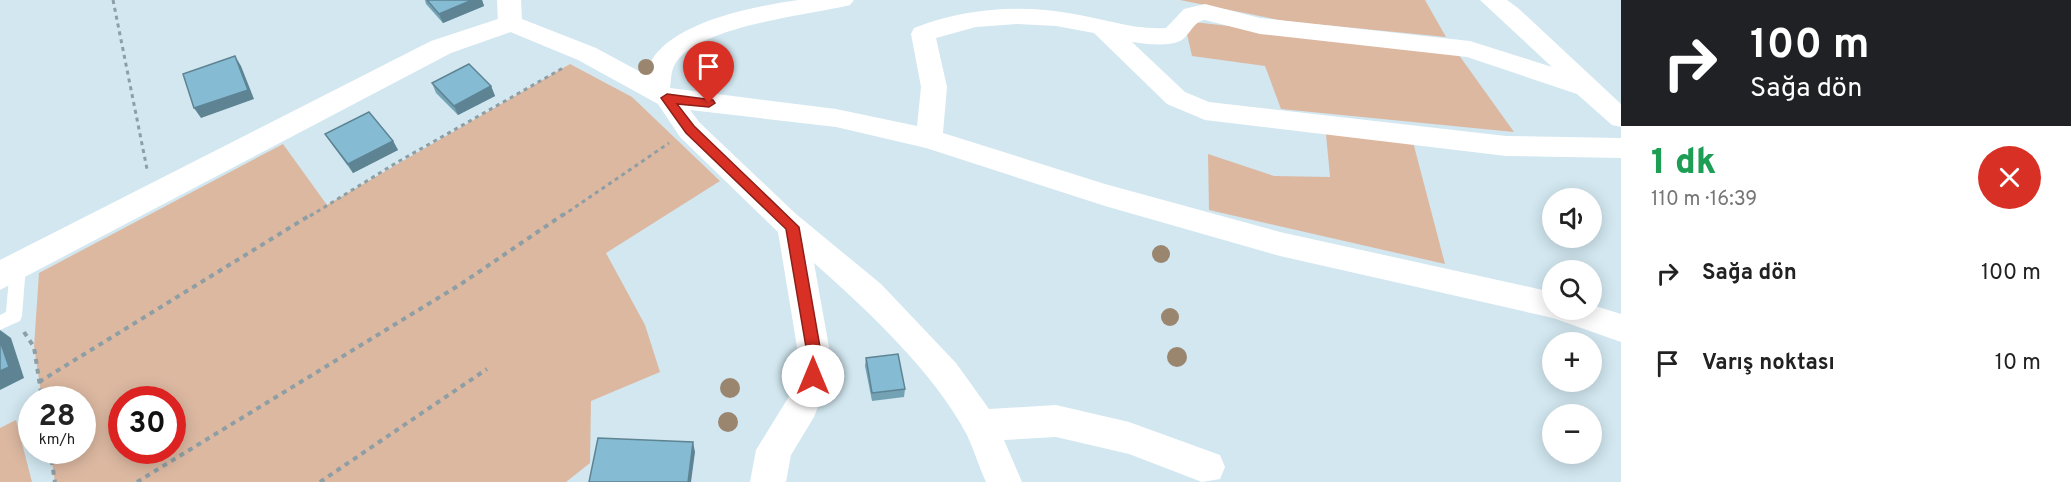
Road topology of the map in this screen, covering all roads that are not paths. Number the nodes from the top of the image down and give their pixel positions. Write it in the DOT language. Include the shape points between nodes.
graph roads {
  1 [pos="842,0"];
  2 [pos="1492,0"];
  3 [pos="780,6"];
  4 [pos="510,11"];
  5 [pos="1103,29"];
  6 [pos="1584,87"];
  7 [pos="662,96"];
  8 [pos="1621,118"];
  9 [pos="929,139"];
  10 [pos="1621,148"];
  11 [pos="792,227"];
  12 [pos="9,271"];
  13 [pos="1542,303"];
  14 [pos="7,320"];
  15 [pos="1597,320"];
  16 [pos="1621,328"];
  17 [pos="980,425"];
  18 [pos="1207,467"];
  19 [pos="768,482"];
  20 [pos="1004,482"];
  1 -- 3 [label="street"];
  2 -- 6 [label="street" via="1514,15"];
  3 -- 7 [label="street" via="678,44 662,62"];
  4 -- 7 [label="street"];
  4 -- 12 [label="street"];
  5 -- 6 [label="street" via="1150,38 1173,35 1191,14 1205,12 1260,26 1470,49"];
  5 -- 9 [label="street" via="1072,21 1015,16 939,25 923,33 934,87"];
  5 -- 10 [label="street" via="1176,98 1205,111 1506,146"];
  6 -- 8 [label="street"];
  7 -- 9 [label="street" via="836,118"];
  7 -- 11 [label="street" via="690,129"];
  9 -- 13 [label="street" via="1105,195 1280,244"];
  11 -- 17 [label="street" via="870,293 944,373"];
  11 -- 19 [label="street" via="813,347 813,376 802,406 774,450"];
  12 -- 14 [label="lane"];
  15 -- 16 [label="street"];
  17 -- 18 [label="street" via="1056,421 1129,438"];
  17 -- 20 [label="street"];
}
